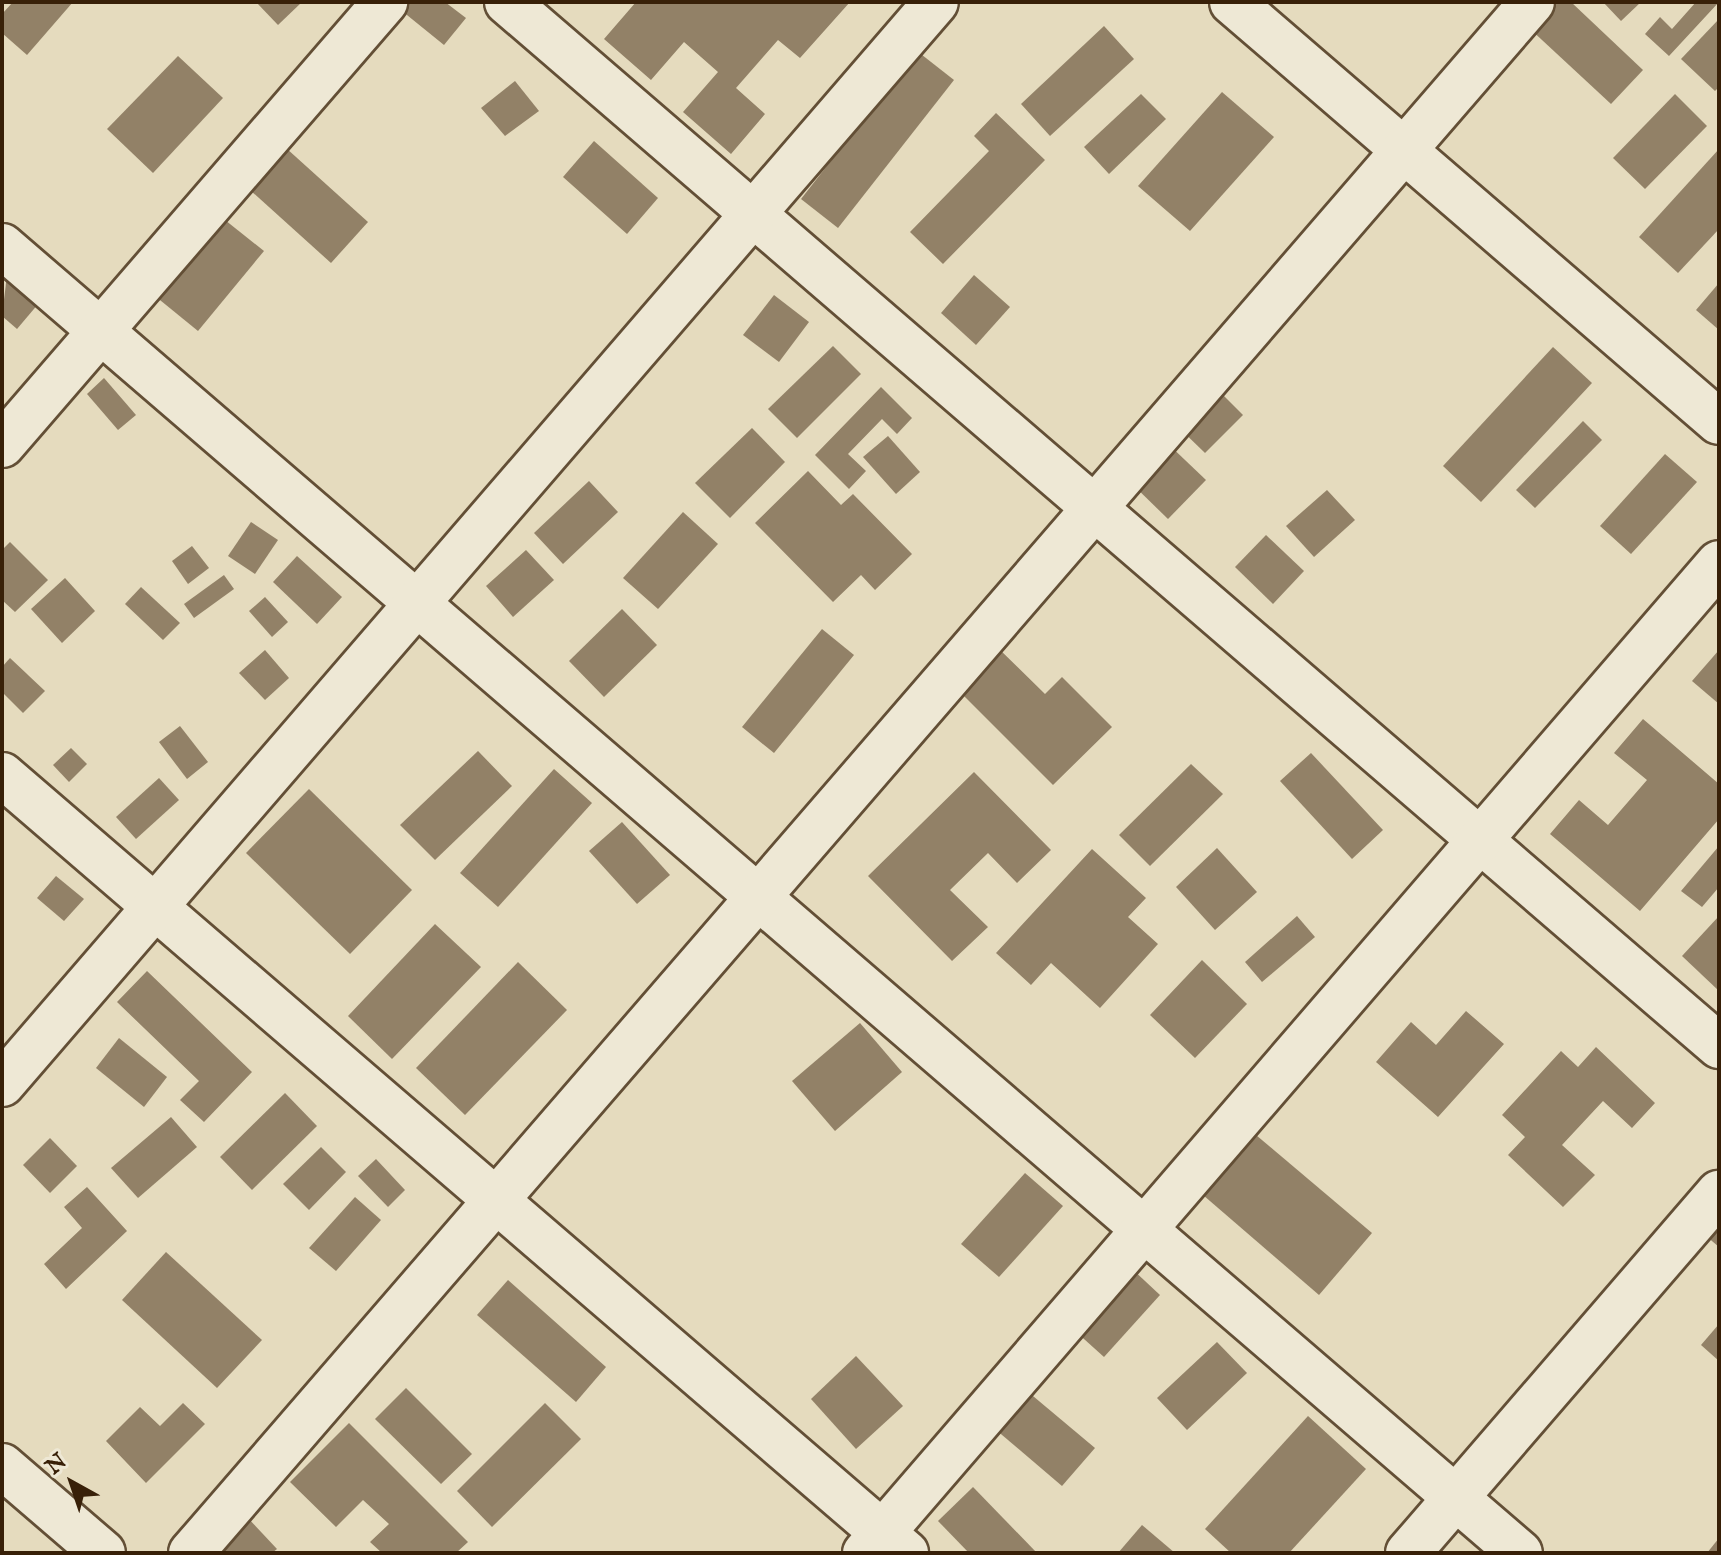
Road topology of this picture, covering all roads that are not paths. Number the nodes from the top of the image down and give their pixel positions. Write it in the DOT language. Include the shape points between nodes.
graph roads {
  1 [pos="385,2"];
  2 [pos="507,2"];
  3 [pos="936,2"];
  4 [pos="1232,2"];
  5 [pos="1532,2"];
  6 [pos="1404,150"];
  7 [pos="753,214"];
  8 [pos="2,246"];
  9 [pos="100,331"];
  10 [pos="1719,422"];
  11 [pos="2,445"];
  12 [pos="1095,508"];
  13 [pos="1719,563"];
  14 [pos="417,603"];
  15 [pos="2,775"];
  16 [pos="1480,840"];
  17 [pos="758,897"];
  18 [pos="155,906"];
  19 [pos="1719,1046"];
  20 [pos="2,1084"];
  21 [pos="1719,1193"];
  22 [pos="496,1200"];
  23 [pos="1144,1229"];
  24 [pos="2,1466"];
  25 [pos="1456,1498"];
  26 [pos="884,1546"];
  27 [pos="103,1553"];
  28 [pos="191,1553"];
  29 [pos="1408,1553"];
  30 [pos="1520,1553"];
  1 -- 9 [label="street"];
  2 -- 7 [label="street"];
  3 -- 7 [label="street"];
  4 -- 6 [label="street"];
  5 -- 6 [label="street"];
  6 -- 10 [label="street"];
  6 -- 12 [label="street"];
  7 -- 12 [label="street"];
  7 -- 14 [label="street"];
  8 -- 9 [label="street"];
  9 -- 11 [label="street"];
  9 -- 14 [label="street"];
  12 -- 16 [label="street"];
  12 -- 17 [label="street"];
  13 -- 16 [label="street"];
  14 -- 17 [label="street"];
  14 -- 18 [label="street"];
  15 -- 18 [label="street"];
  16 -- 19 [label="street"];
  16 -- 23 [label="street"];
  17 -- 22 [label="street"];
  17 -- 23 [label="street"];
  18 -- 20 [label="street"];
  18 -- 22 [label="street"];
  21 -- 25 [label="street"];
  22 -- 26 [label="street"];
  22 -- 28 [label="street"];
  23 -- 25 [label="street"];
  23 -- 26 [label="street"];
  24 -- 27 [label="street"];
  25 -- 29 [label="street"];
  25 -- 30 [label="street"];
}
